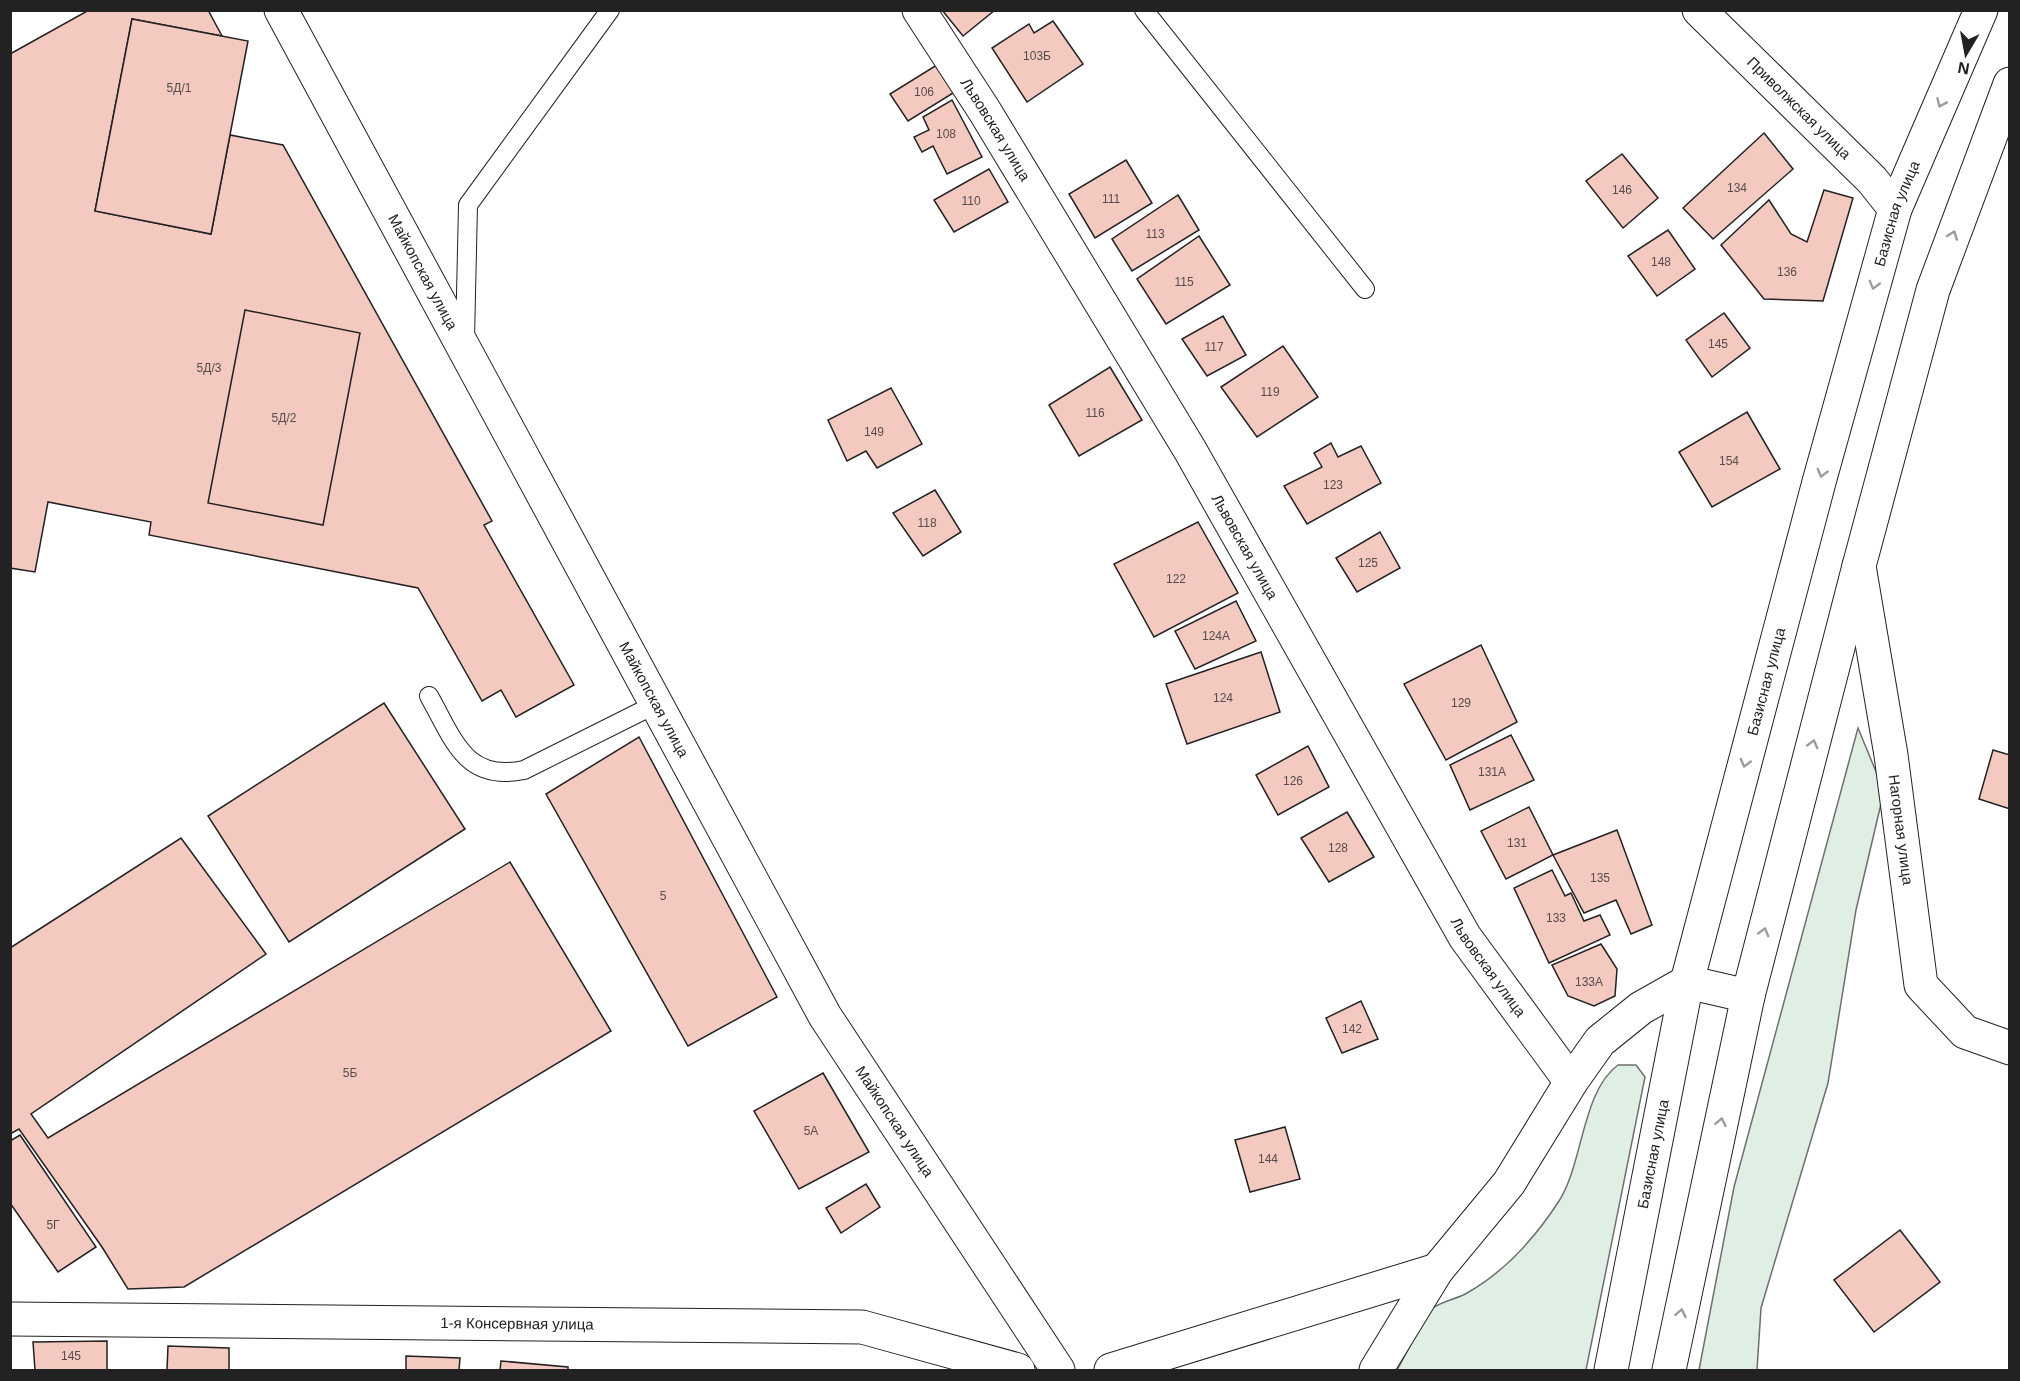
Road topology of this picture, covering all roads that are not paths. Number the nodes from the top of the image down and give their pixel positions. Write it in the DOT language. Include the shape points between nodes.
graph roads {
  1 [pos="281,10"];
  2 [pos="610,10"];
  3 [pos="919,10"];
  4 [pos="1144,10"];
  5 [pos="1699,10"];
  6 [pos="1981,10"];
  7 [pos="2010,84"];
  8 [pos="1894,209"];
  9 [pos="1365,289"];
  10 [pos="465,350"];
  11 [pos="1859,566"];
  12 [pos="429,696"];
  13 [pos="656,704"];
  14 [pos="1687,982"];
  15 [pos="1748,996"];
  16 [pos="2010,1048"];
  17 [pos="1571,1082"];
  18 [pos="1437,1270"];
  19 [pos="10,1318"];
  20 [pos="1018,1371"];
  21 [pos="1058,1371"];
  22 [pos="1111,1371"];
  23 [pos="1376,1371"];
  24 [pos="1611,1371"];
  25 [pos="1669,1371"];
  1 -- 10 [label="street, Майкопская улица"];
  2 -- 10 [label="lane" via="468,205"];
  3 -- 17 [label="street, Львовская улица" via="1190,450 1465,938"];
  4 -- 9 [label="lane"];
  5 -- 8 [label="street, Приволжская улица" via="1872,180"];
  6 -- 8 [label="street, Базисная улица, one-way"];
  11 -- 7 [label="street, one-way" via="1933,290"];
  8 -- 14 [label="street, Базисная улица, one-way"];
  10 -- 13 [label="street, Майкопская улица"];
  15 -- 11 [label="street, one-way"];
  11 -- 16 [label="street, Нагорная улица" via="1891,755 1921,985 1965,1032"];
  12 -- 13 [label="lane" via="459,749 477,767 502,774 524,770"];
  13 -- 21 [label="street, Майкопская улица" via="825,1016"];
  14 -- 15 [label="street"];
  14 -- 17 [label="street" via="1641,1008 1600,1041"];
  14 -- 24 [label="street, Базисная улица"];
  25 -- 15 [label="street, one-way"];
  17 -- 18 [label="street" via="1509,1183"];
  18 -- 22 [label="street"];
  18 -- 23 [label="street"];
  19 -- 20 [label="street, 1-я Консервная улица" via="862,1327"];
}
